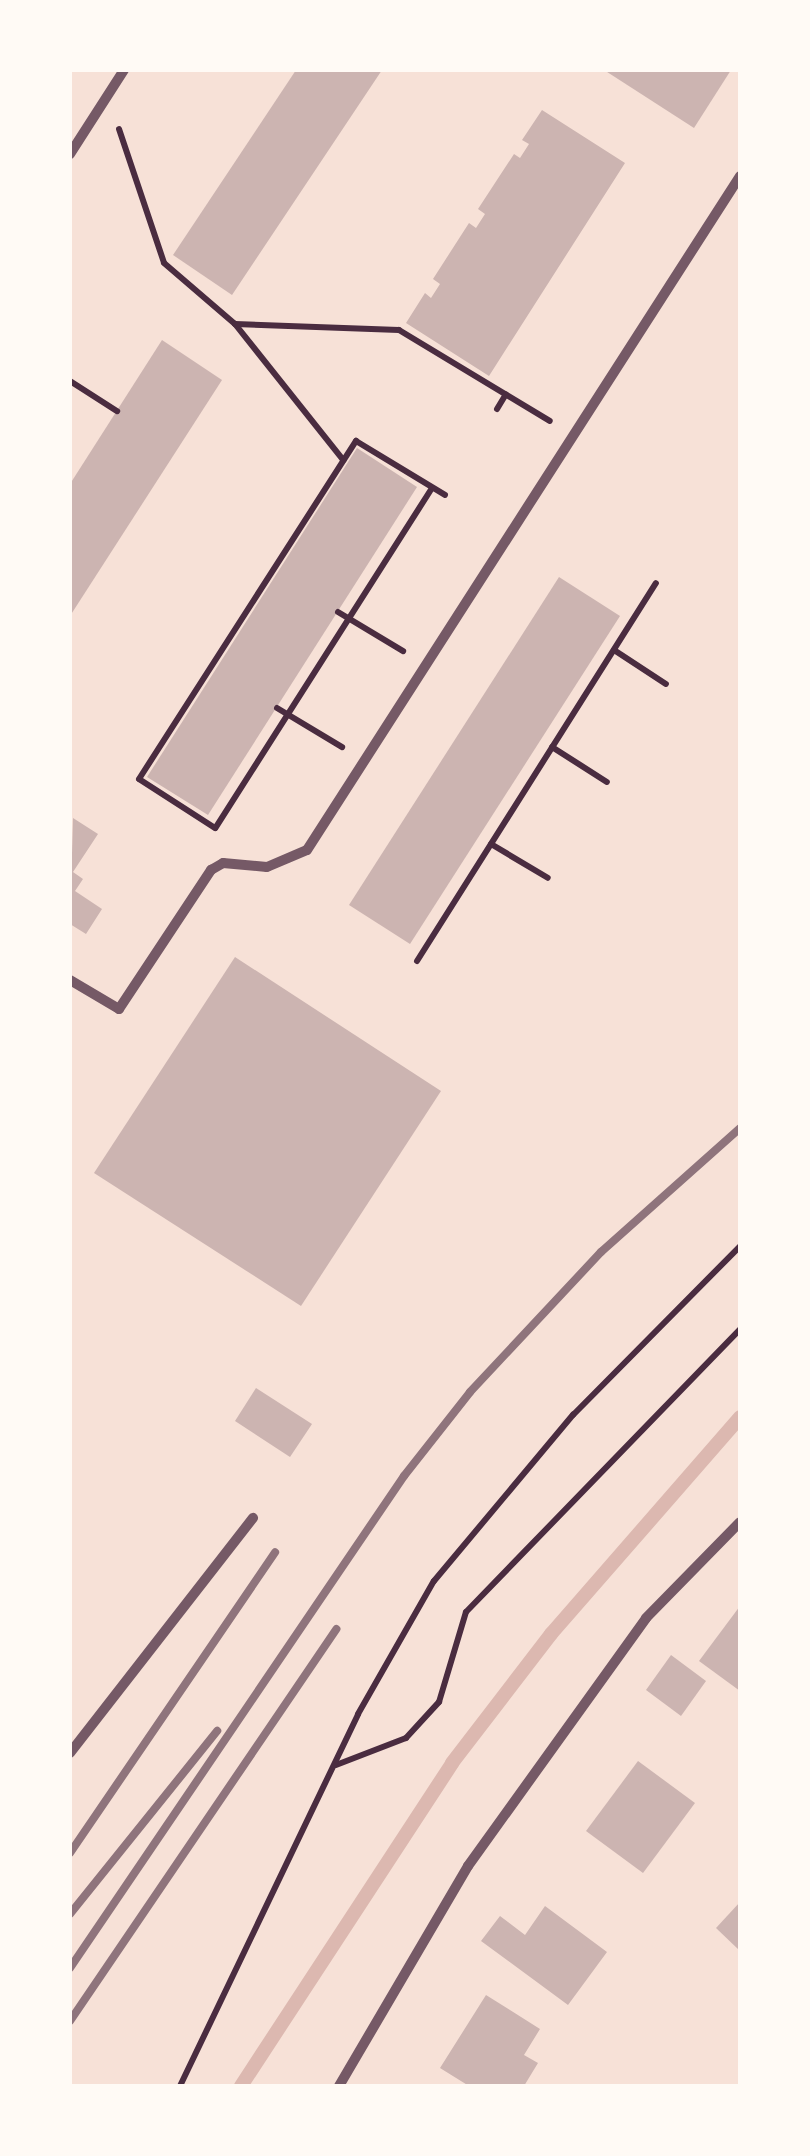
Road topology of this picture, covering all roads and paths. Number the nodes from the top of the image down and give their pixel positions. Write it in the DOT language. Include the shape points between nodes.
graph roads {
  1 [pos="124,70"];
  2 [pos="107,94"];
  3 [pos="70,154"];
  4 [pos="740,176"];
  5 [pos="235,324"];
  6 [pos="70,381"];
  7 [pos="506,394"];
  8 [pos="497,409"];
  9 [pos="117,411"];
  10 [pos="573,434"];
  11 [pos="343,460"];
  12 [pos="432,488"];
  13 [pos="445,496"];
  14 [pos="656,583"];
  15 [pos="338,612"];
  16 [pos="348,619"];
  17 [pos="614,650"];
  18 [pos="426,664"];
  19 [pos="666,684"];
  20 [pos="277,708"];
  21 [pos="288,714"];
  22 [pos="552,747"];
  23 [pos="364,760"];
  24 [pos="607,782"];
  25 [pos="491,844"];
  26 [pos="548,878"];
  27 [pos="418,961"];
  28 [pos="70,980"];
  29 [pos="740,1246"];
  30 [pos="740,1328"];
  31 [pos="253,1518"];
  32 [pos="740,1522"];
  33 [pos="70,1753"];
  34 [pos="335,1766"];
  35 [pos="180,2086"];
  36 [pos="339,2086"];
  1 -- 2 [label="street"];
  2 -- 3 [label="street"];
  2 -- 5 [label="path" via="164,263"];
  4 -- 10 [label="street"];
  5 -- 7 [label="path" via="399,330"];
  5 -- 11 [label="path"];
  6 -- 9 [label="path"];
  7 -- 8 [label="path"];
  7 -- 10 [label="path"];
  10 -- 18 [label="street"];
  11 -- 12 [label="path" via="356,441"];
  11 -- 21 [label="path" via="139,780 215,828"];
  12 -- 13 [label="path"];
  12 -- 16 [label="path"];
  14 -- 17 [label="path"];
  15 -- 16 [label="path"];
  16 -- 18 [label="path"];
  16 -- 21 [label="path"];
  17 -- 19 [label="path"];
  17 -- 22 [label="path"];
  18 -- 23 [label="street"];
  20 -- 21 [label="path"];
  21 -- 23 [label="path"];
  22 -- 24 [label="path"];
  22 -- 25 [label="path"];
  23 -- 28 [label="street" via="294,860 267,867 224,863 211,870 120,1008"];
  25 -- 26 [label="path"];
  25 -- 27 [label="path"];
  29 -- 34 [label="path" via="573,1415 434,1581"];
  30 -- 34 [label="path" via="466,1612 439,1702 406,1738"];
  31 -- 33 [label="street"];
  32 -- 36 [label="street" via="646,1618 468,1866"];
  34 -- 35 [label="path"];
}
